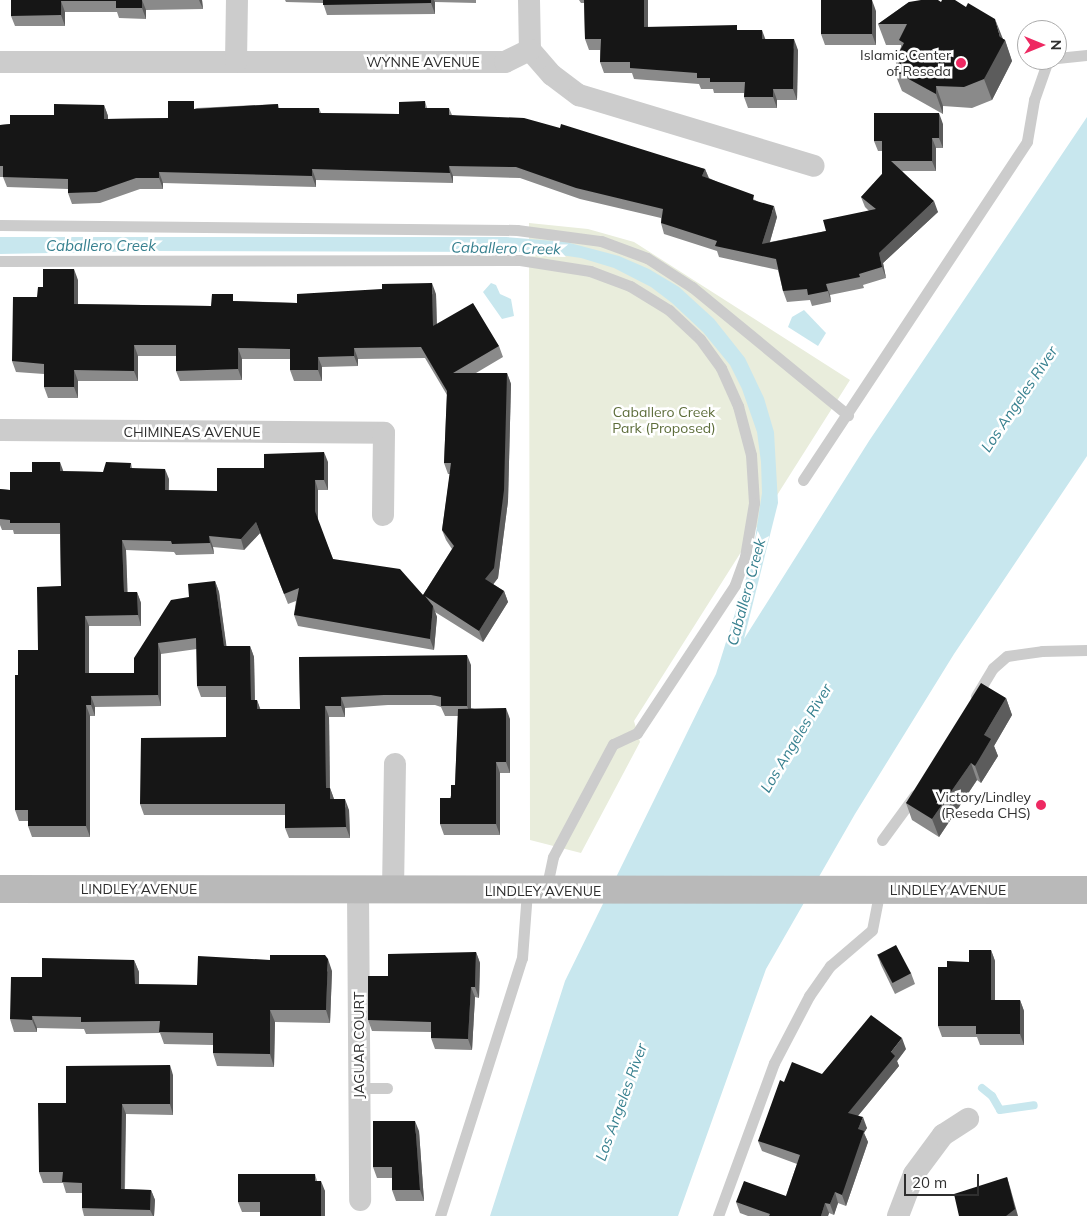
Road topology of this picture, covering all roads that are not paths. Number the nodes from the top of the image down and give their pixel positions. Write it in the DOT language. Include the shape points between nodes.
graph roads {
  1 [pos="237,0"];
  2 [pos="529,0"];
  3 [pos="530,50"];
  4 [pos="1087,55"];
  5 [pos="1067,57"];
  6 [pos="0,62"];
  7 [pos="236,62"];
  8 [pos="1044,70"];
  9 [pos="814,166"];
  10 [pos="0,225"];
  11 [pos="0,261"];
  12 [pos="848,415"];
  13 [pos="0,430"];
  14 [pos="803,480"];
  15 [pos="383,515"];
  16 [pos="1087,650"];
  17 [pos="968,709"];
  18 [pos="395,764"];
  19 [pos="922,783"];
  20 [pos="882,840"];
  21 [pos="0,888"];
  22 [pos="393,890"];
  23 [pos="873,890"];
  24 [pos="1087,890"];
  25 [pos="358,891"];
  26 [pos="542,891"];
  27 [pos="359,1088"];
  28 [pos="386,1088"];
  29 [pos="968,1119"];
  30 [pos="360,1200"];
  31 [pos="440,1216"];
  32 [pos="718,1216"];
  33 [pos="898,1216"];
  1 -- 7 [label="street"];
  2 -- 3 [label="street"];
  3 -- 7 [label="street, WYNNE AVENUE" via="505,62"];
  3 -- 9 [label="street" via="552,75 579,96"];
  4 -- 5 [label="lane"];
  6 -- 7 [label="street, WYNNE AVENUE"];
  8 -- 12 [label="lane" via="1034,100 1027,141"];
  10 -- 12 [label="lane" via="517,230 601,241 647,258 692,287"];
  11 -- 26 [label="lane" via="528,261 590,271 630,286 669,310 700,339 721,368 738,406 751,455 754,503 745,557 735,585 637,733 613,744 553,857"];
  12 -- 14 [label="lane"];
  13 -- 15 [label="street, CHIMINEAS AVENUE" via="384,433"];
  16 -- 17 [label="lane" via="1042,650 1007,656 993,668"];
  18 -- 22 [label="street"];
  19 -- 20 [label="lane" via="897,824"];
  21 -- 25 [label="main road, LINDLEY AVENUE"];
  22 -- 25 [label="main road, LINDLEY AVENUE"];
  22 -- 26 [label="main road, LINDLEY AVENUE"];
  23 -- 24 [label="main road, LINDLEY AVENUE"];
  23 -- 26 [label="main road, LINDLEY AVENUE"];
  23 -- 32 [label="lane" via="872,930 830,966 809,996 774,1063"];
  25 -- 27 [label="street, JAGUAR COURT"];
  26 -- 31 [label="lane"];
  27 -- 28 [label="lane"];
  27 -- 30 [label="street, JAGUAR COURT"];
  29 -- 33 [label="street" via="943,1136 914,1174"];
}
